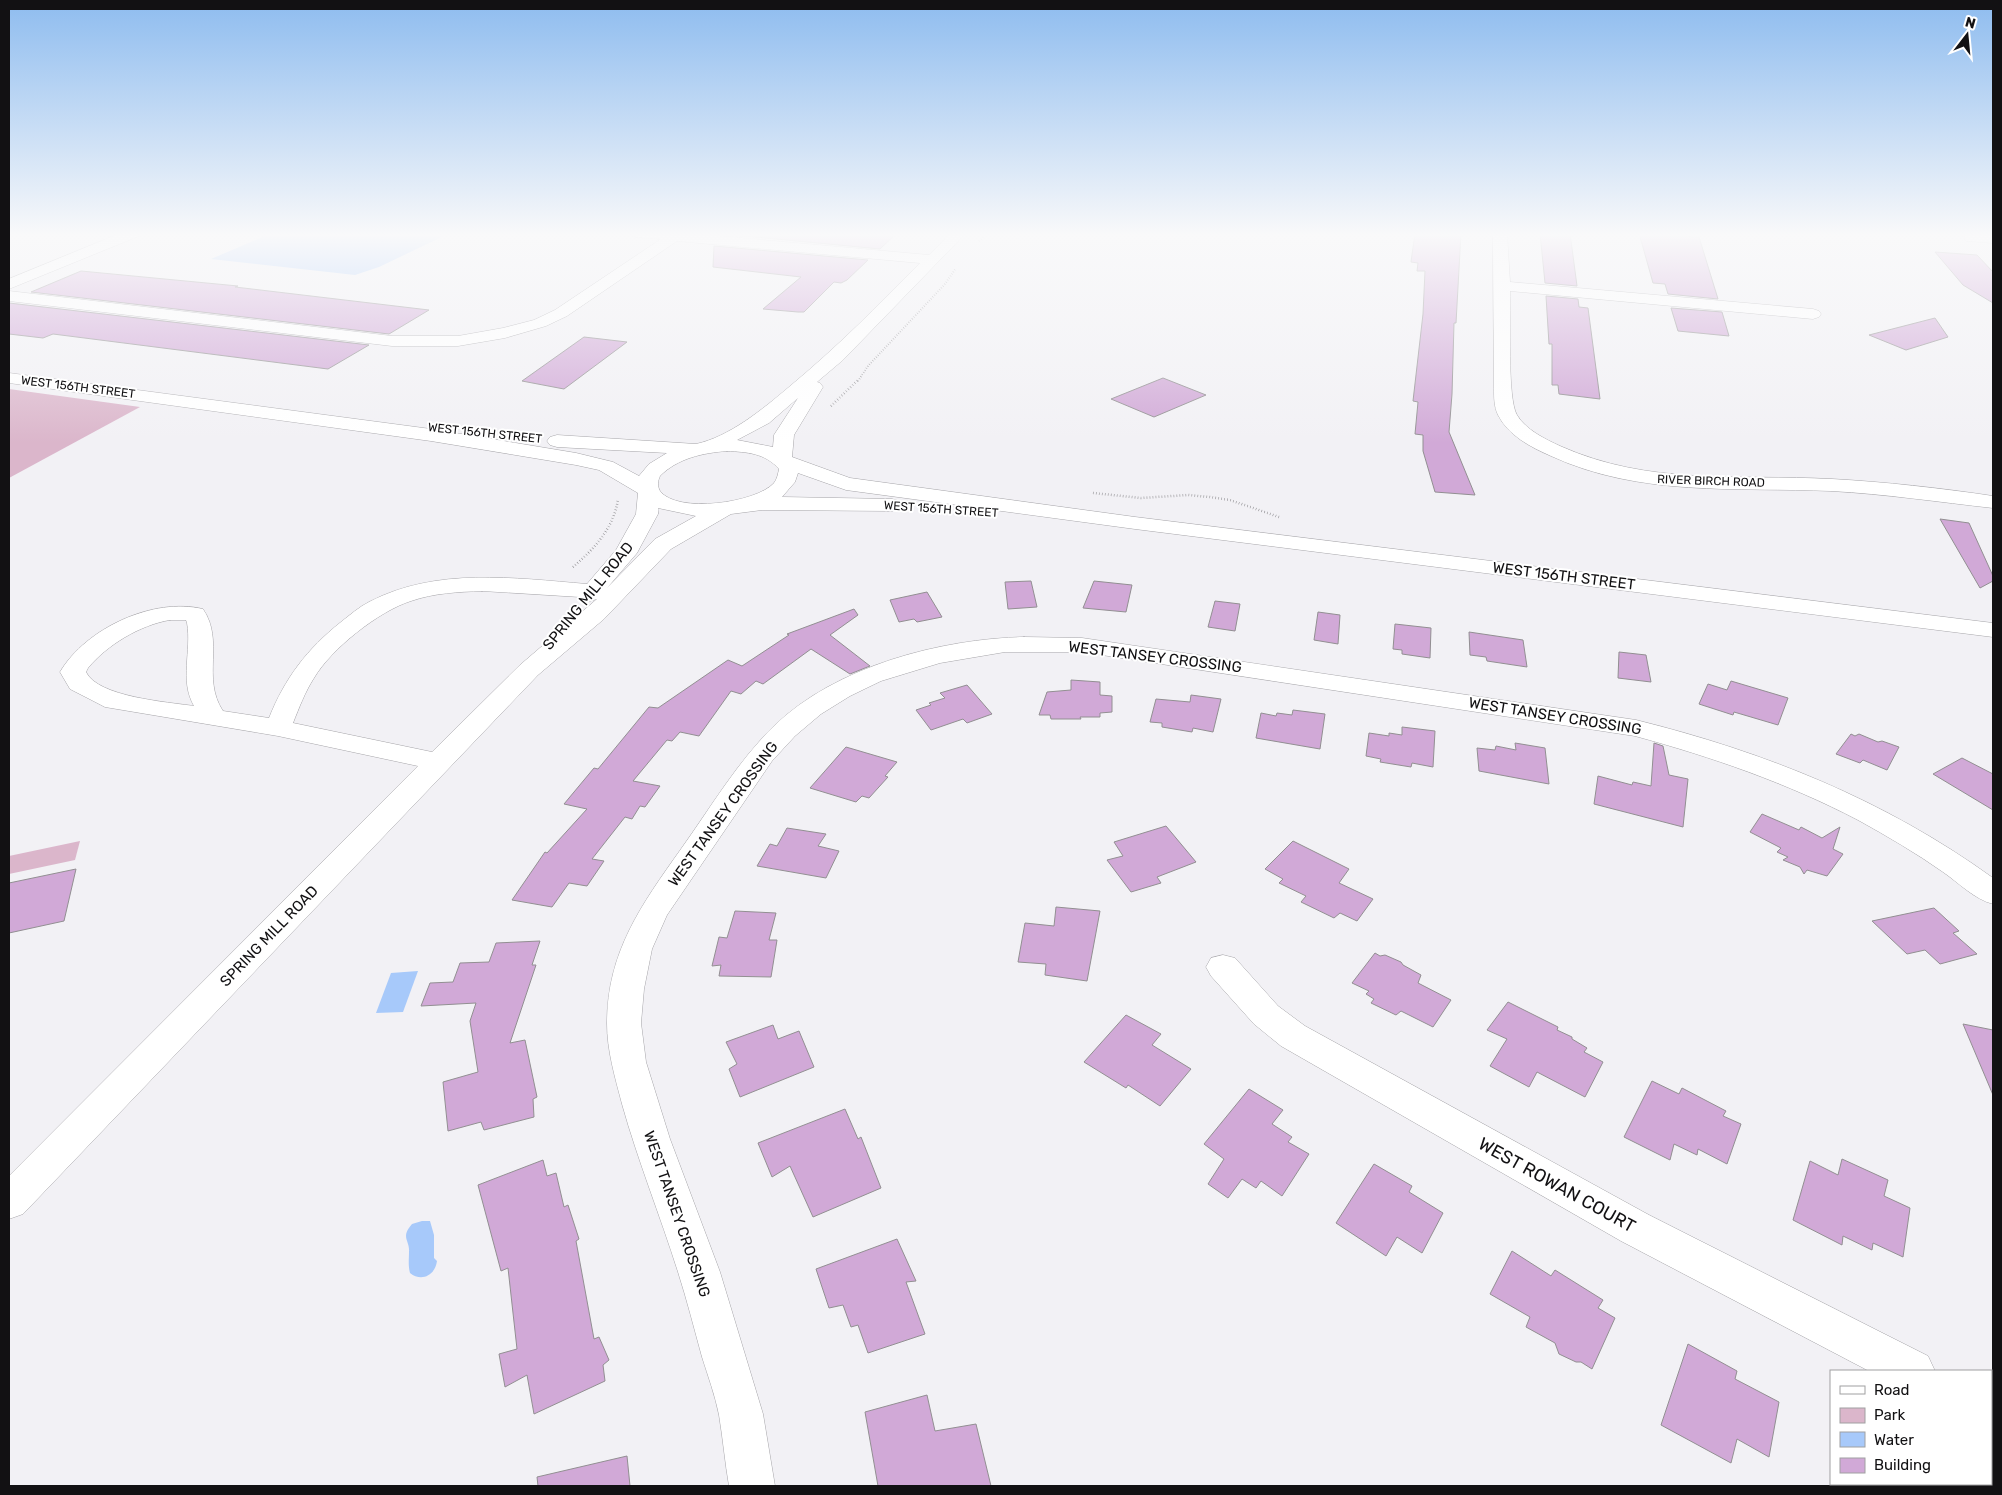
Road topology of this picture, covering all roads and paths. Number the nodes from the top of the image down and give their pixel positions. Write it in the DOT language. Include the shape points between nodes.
graph roads {
  1 [pos="67,303"];
  2 [pos="576,303"];
  3 [pos="890,303"];
  4 [pos="927,303"];
  5 [pos="1502,303"];
  6 [pos="1688,303"];
  7 [pos="1813,314"];
  8 [pos="837,356"];
  9 [pos="9,378"];
  10 [pos="831,407"];
  11 [pos="267,412"];
  12 [pos="706,448"];
  13 [pos="783,460"];
  14 [pos="649,490"];
  15 [pos="615,493"];
  16 [pos="1993,502"];
  17 [pos="748,505"];
  18 [pos="725,510"];
  19 [pos="1135,523"];
  20 [pos="555,589"];
  21 [pos="592,591"];
  22 [pos="1993,630"];
  23 [pos="529,670"];
  24 [pos="214,717"];
  25 [pos="278,728"];
  26 [pos="438,762"];
  27 [pos="1993,893"];
  28 [pos="1223,967"];
  29 [pos="9,1202"];
  30 [pos="1911,1370"];
  31 [pos="752,1486"];
  1 -- 2 [label="street" via="392,341 429,342 526,328"];
  3 -- 8 [label="street"];
  4 -- 10 [label="path" via="868,366 862,378"];
  5 -- 16 [label="street, RIVER BIRCH ROAD" via="1504,407 1513,424 1552,451 1601,469 1654,479 1832,485"];
  6 -- 7 [label="street"];
  8 -- 12 [label="street" via="762,419"];
  8 -- 13 [label="street" via="807,396 784,435"];
  9 -- 11 [label="street, WEST 156TH STREET"];
  11 -- 12 [label="street, WEST 156TH STREET" via="547,440"];
  11 -- 14 [label="street, WEST 156TH STREET" via="576,459 606,466"];
  12 -- 13 [label="street, WEST 156TH STREET" via="751,448 769,452"];
  12 -- 14 [label="street, SPRING MILL ROAD" via="666,460 648,480"];
  13 -- 17 [label="street" via="789,468 789,478 781,489"];
  13 -- 19 [label="street, WEST 156TH STREET" via="846,484"];
  14 -- 18 [label="street, WEST 156TH STREET" via="659,500 677,507"];
  14 -- 21 [label="street, SPRING MILL ROAD" via="648,514 626,553"];
  15 -- 20 [label="path" via="618,500 616,512 595,548"];
  17 -- 18 [label="street"];
  17 -- 19 [label="street, WEST 156TH STREET" via="921,506"];
  18 -- 23 [label="street, SPRING MILL ROAD" via="663,544 596,614"];
  19 -- 22 [label="street, WEST 156TH STREET"];
  20 -- 21 [label="street"];
  20 -- 25 [label="street" via="477,585 444,587 420,591 376,608 337,636 314,659 296,686"];
  21 -- 23 [label="street, SPRING MILL ROAD"];
  23 -- 26 [label="street, SPRING MILL ROAD"];
  24 -- 24 [label="street" via="114,701 79,684 73,672 79,659 129,625 171,613 195,614 201,626 200,688"];
  24 -- 25 [label="street"];
  25 -- 26 [label="street"];
  26 -- 29 [label="street, SPRING MILL ROAD"];
  27 -- 31 [label="street, WEST TANSEY CROSSING" via="1930,849 1868,812 1811,786 1688,740 1620,725 1082,645 1006,645 962,651 921,660 854,684 821,701 796,720 762,755 653,912 636,949 627,989 624,1023 628,1062 651,1140 699,1272 741,1414"];
  28 -- 30 [label="street, WEST ROWAN COURT" via="1266,1015 1293,1036 1635,1228"];
}
